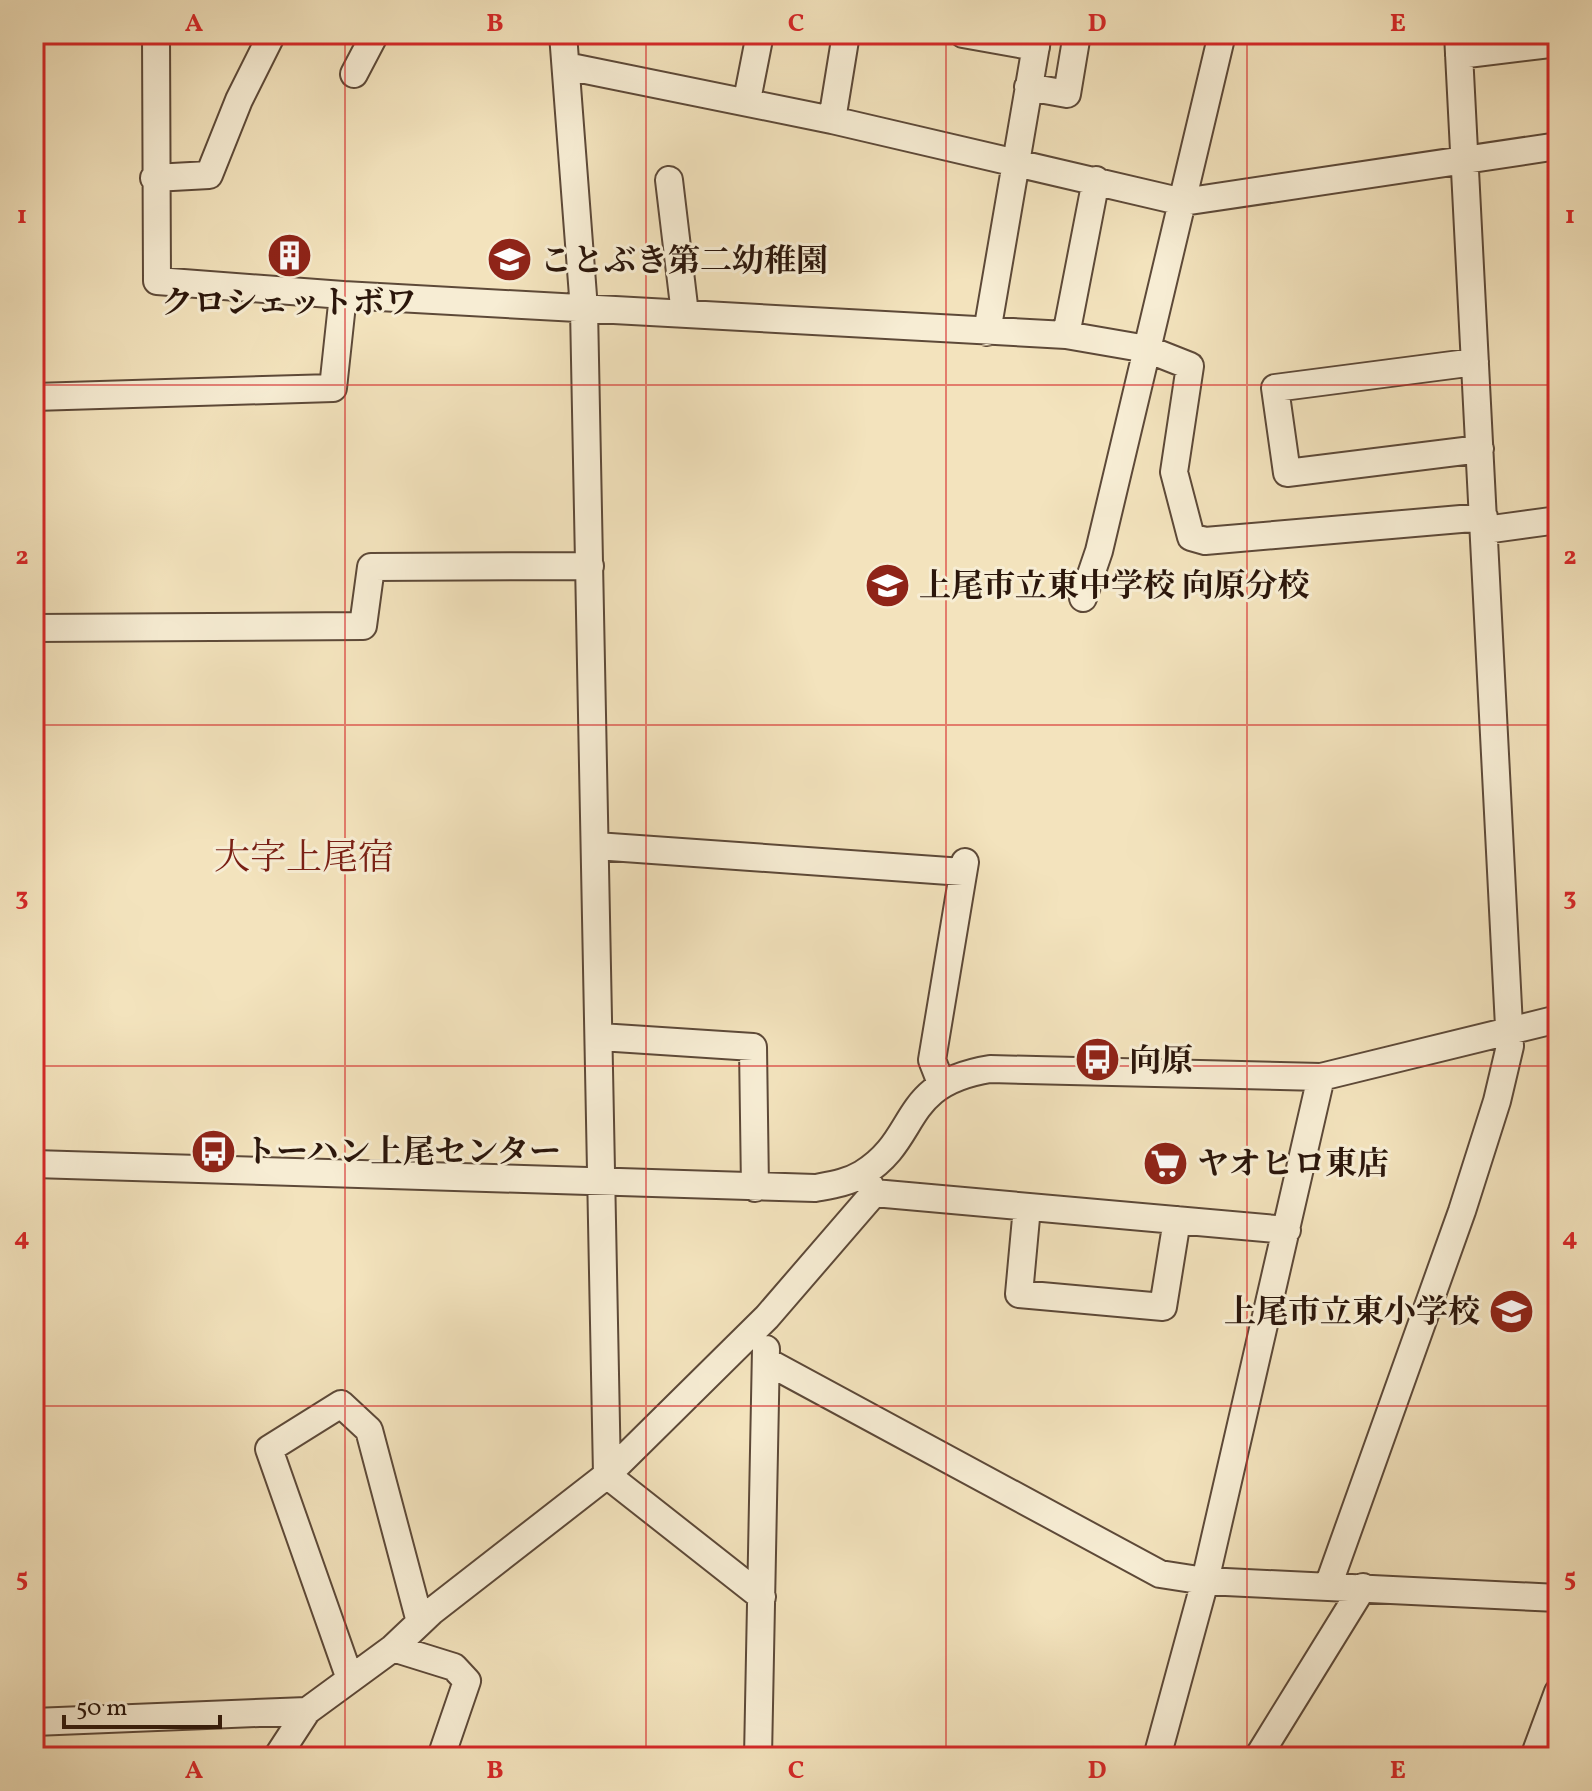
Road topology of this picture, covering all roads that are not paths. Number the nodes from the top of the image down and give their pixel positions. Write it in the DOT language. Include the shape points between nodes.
graph roads {
  1 [pos="156,34"];
  2 [pos="272,34"];
  3 [pos="375,34"];
  4 [pos="563,34"];
  5 [pos="760,34"];
  6 [pos="846,34"];
  7 [pos="963,34"];
  8 [pos="1077,34"];
  9 [pos="1222,34"];
  10 [pos="1037,40"];
  11 [pos="1558,43"];
  12 [pos="1458,44"];
  13 [pos="566,66"];
  14 [pos="354,74"];
  15 [pos="1028,87"];
  16 [pos="747,100"];
  17 [pos="832,120"];
  18 [pos="1558,146"];
  19 [pos="1464,158"];
  20 [pos="1018,163"];
  21 [pos="154,178"];
  22 [pos="669,180"];
  23 [pos="1096,180"];
  24 [pos="1183,202"];
  25 [pos="343,295"];
  26 [pos="584,309"];
  27 [pos="685,314"];
  28 [pos="987,332"];
  29 [pos="1066,335"];
  30 [pos="1147,349"];
  31 [pos="1475,362"];
  32 [pos="34,397"];
  33 [pos="1480,449"];
  34 [pos="1558,520"];
  35 [pos="1484,524"];
  36 [pos="590,566"];
  37 [pos="1083,598"];
  38 [pos="34,628"];
  39 [pos="596,846"];
  40 [pos="1558,1019"];
  41 [pos="1510,1033"];
  42 [pos="600,1037"];
  43 [pos="1321,1077"];
  44 [pos="941,1083"];
  45 [pos="34,1164"];
  46 [pos="600,1183"];
  47 [pos="869,1184"];
  48 [pos="755,1188"];
  49 [pos="1027,1207"];
  50 [pos="1177,1220"];
  51 [pos="1287,1230"];
  52 [pos="767,1317"];
  53 [pos="766,1361"];
  54 [pos="607,1475"];
  55 [pos="1205,1581"];
  56 [pos="1328,1586"];
  57 [pos="1363,1587"];
  58 [pos="762,1597"];
  59 [pos="1558,1598"];
  60 [pos="420,1622"];
  61 [pos="393,1648"];
  62 [pos="350,1679"];
  63 [pos="1558,1692"];
  64 [pos="307,1711"];
  65 [pos="34,1722"];
  66 [pos="284,1753"];
  67 [pos="1160,1756"];
  68 [pos="441,1757"];
  69 [pos="758,1757"];
  70 [pos="1258,1757"];
  71 [pos="1534,1757"];
  1 -- 21 [label="street"];
  2 -- 21 [label="street" via="209,175"];
  3 -- 14 [label="street"];
  4 -- 13 [label="street"];
  5 -- 16 [label="street"];
  6 -- 17 [label="street"];
  7 -- 10 [label="street"];
  8 -- 15 [label="street" via="1067,94"];
  9 -- 24 [label="street"];
  10 -- 15 [label="street"];
  11 -- 12 [label="street"];
  12 -- 19 [label="street"];
  13 -- 16 [label="street"];
  13 -- 26 [label="street"];
  15 -- 20 [label="street"];
  16 -- 17 [label="street"];
  17 -- 20 [label="street"];
  18 -- 19 [label="street"];
  19 -- 24 [label="street"];
  19 -- 31 [label="street"];
  20 -- 23 [label="street"];
  20 -- 28 [label="street"];
  21 -- 25 [label="street" via="157,281"];
  22 -- 27 [label="street"];
  23 -- 24 [label="street"];
  23 -- 29 [label="street"];
  24 -- 30 [label="street"];
  25 -- 26 [label="street"];
  25 -- 32 [label="street" via="333,388"];
  26 -- 27 [label="street"];
  26 -- 36 [label="street"];
  27 -- 28 [label="street"];
  28 -- 29 [label="street"];
  29 -- 30 [label="street"];
  30 -- 35 [label="street" via="1190,366 1174,472 1191,537 1205,541"];
  30 -- 37 [label="street"];
  31 -- 33 [label="street"];
  31 -- 33 [label="street" via="1275,388 1287,473"];
  33 -- 35 [label="street"];
  34 -- 35 [label="street"];
  35 -- 41 [label="street"];
  36 -- 38 [label="street" via="371,567 363,626"];
  36 -- 39 [label="street"];
  39 -- 42 [label="street"];
  39 -- 44 [label="street" via="964,867 932,1060"];
  40 -- 41 [label="street"];
  41 -- 43 [label="street"];
  41 -- 56 [label="street" via="1497,1101 1462,1211"];
  42 -- 46 [label="street"];
  42 -- 48 [label="street" via="753,1047"];
  43 -- 44 [label="street" via="990,1069"];
  43 -- 51 [label="street"];
  44 -- 47 [label="street" via="919,1104 878,1162"];
  45 -- 46 [label="street"];
  46 -- 48 [label="street"];
  46 -- 54 [label="street"];
  47 -- 48 [label="street"];
  47 -- 49 [label="street"];
  47 -- 52 [label="street"];
  49 -- 50 [label="street"];
  49 -- 50 [label="street" via="1019,1294 1163,1307"];
  50 -- 51 [label="street"];
  51 -- 55 [label="street"];
  52 -- 53 [label="street"];
  52 -- 54 [label="street"];
  53 -- 55 [label="street" via="1160,1574"];
  53 -- 58 [label="street"];
  54 -- 58 [label="street"];
  54 -- 60 [label="street"];
  55 -- 56 [label="street"];
  55 -- 67 [label="street"];
  56 -- 57 [label="street"];
  57 -- 59 [label="street"];
  57 -- 70 [label="street"];
  58 -- 69 [label="street"];
  60 -- 61 [label="street"];
  60 -- 62 [label="street" via="369,1430 341,1404 269,1449"];
  61 -- 62 [label="street"];
  61 -- 68 [label="street" via="454,1667 467,1681"];
  62 -- 64 [label="street"];
  63 -- 71 [label="street"];
  64 -- 65 [label="street"];
  64 -- 66 [label="street"];
}
